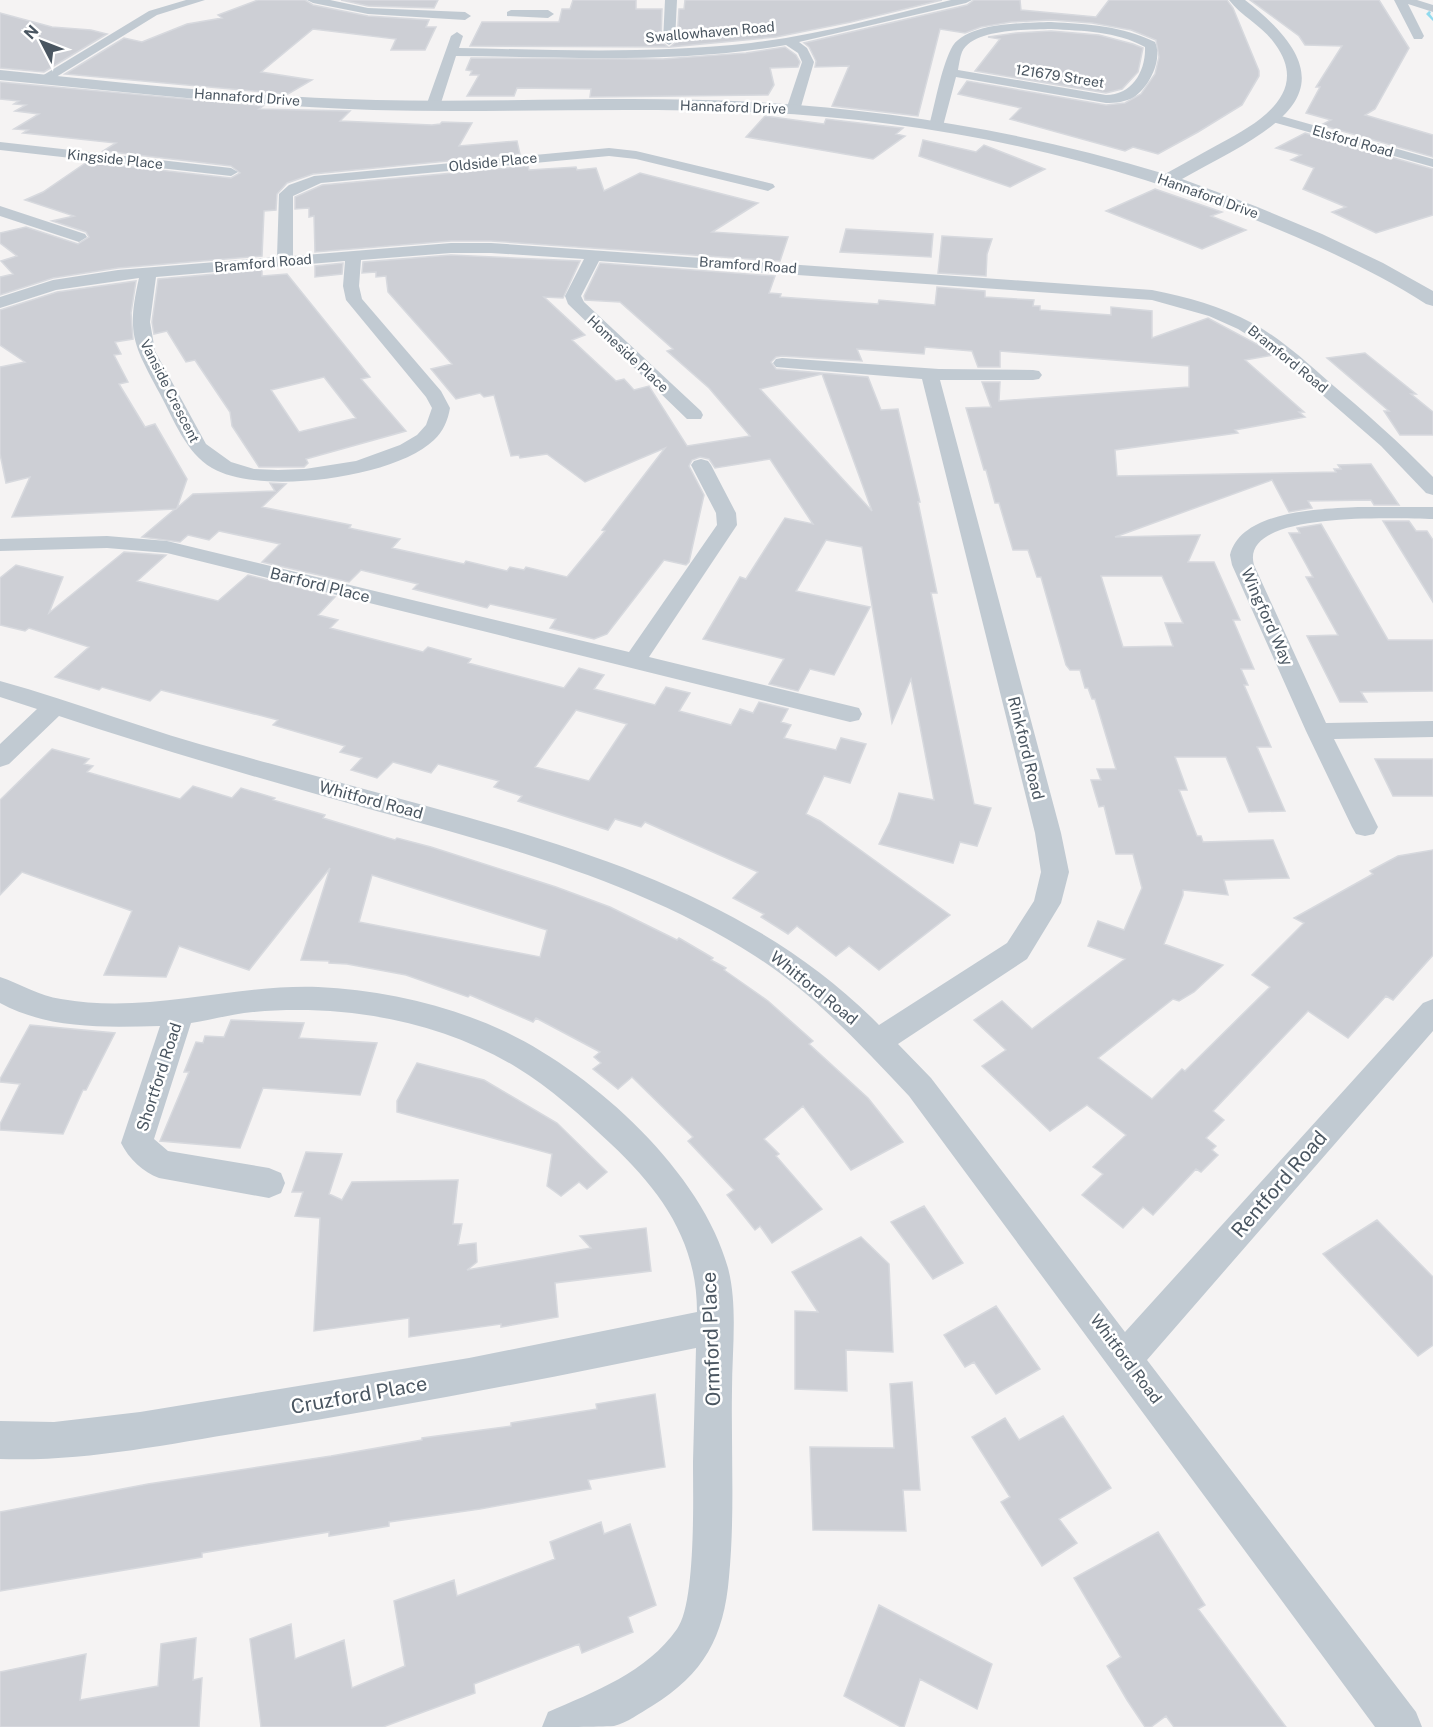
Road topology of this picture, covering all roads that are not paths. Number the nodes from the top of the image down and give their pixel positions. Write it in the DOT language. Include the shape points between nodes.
graph roads {
  1 [pos="199,0"];
  2 [pos="313,0"];
  3 [pos="472,0"];
  4 [pos="552,0"];
  5 [pos="671,0"];
  6 [pos="966,0"];
  7 [pos="1236,0"];
  8 [pos="1400,0"];
  9 [pos="1406,0"];
  10 [pos="1433,9"];
  11 [pos="511,14"];
  12 [pos="465,16"];
  13 [pos="1418,36"];
  14 [pos="669,41"];
  15 [pos="789,41"];
  16 [pos="452,52"];
  17 [pos="952,73"];
  18 [pos="0,75"];
  19 [pos="43,79"];
  20 [pos="433,106"];
  21 [pos="793,110"];
  22 [pos="1274,118"];
  23 [pos="936,126"];
  24 [pos="0,146"];
  25 [pos="1433,163"];
  26 [pos="231,172"];
  27 [pos="1168,180"];
  28 [pos="768,187"];
  29 [pos="4,215"];
  30 [pos="73,236"];
  31 [pos="594,255"];
  32 [pos="353,256"];
  33 [pos="285,261"];
  34 [pos="149,272"];
  35 [pos="1433,300"];
  36 [pos="0,303"];
  37 [pos="782,363"];
  38 [pos="1033,375"];
  39 [pos="930,376"];
  40 [pos="694,415"];
  41 [pos="701,465"];
  42 [pos="1433,489"];
  43 [pos="1433,513"];
  44 [pos="0,545"];
  45 [pos="635,662"];
  46 [pos="0,689"];
  47 [pos="55,706"];
  48 [pos="850,714"];
  49 [pos="1433,729"];
  50 [pos="1318,731"];
  51 [pos="0,758"];
  52 [pos="1365,827"];
  53 [pos="0,989"];
  54 [pos="1433,1011"];
  55 [pos="179,1013"];
  56 [pos="876,1042"];
  57 [pos="269,1182"];
  58 [pos="714,1327"];
  59 [pos="1125,1358"];
  60 [pos="0,1440"];
  61 [pos="563,1727"];
  62 [pos="1401,1727"];
  1 -- 19 [label="street" via="153,13"];
  2 -- 12 [label="street" via="368,11"];
  3 -- 12 [label="street"];
  4 -- 11 [label="street" via="547,20"];
  5 -- 14 [label="street"];
  6 -- 15 [label="street, Swallowhaven Road"];
  7 -- 22 [label="street" via="1275,33 1294,65 1295,84 1290,99"];
  8 -- 13 [label="street"];
  9 -- 10 [label="street"];
  12 -- 16 [label="street"];
  15 -- 16 [label="street, Swallowhaven Road" via="666,53"];
  15 -- 21 [label="street" via="803,51 808,62"];
  16 -- 20 [label="street"];
  17 -- 17 [label="street, 121679 Street" via="959,43 972,35 1002,28 1058,26 1133,35 1151,45 1152,52 1147,73 1136,88 1112,99"];
  17 -- 23 [label="street, 121679 Street"];
  18 -- 19 [label="street, Hannaford Drive"];
  19 -- 20 [label="street, Hannaford Drive" via="282,101"];
  20 -- 21 [label="street, Hannaford Drive" via="645,104"];
  21 -- 23 [label="street, Hannaford Drive"];
  22 -- 25 [label="street, Elsford Road"];
  22 -- 27 [label="street"];
  23 -- 27 [label="street, Hannaford Drive" via="1044,147"];
  24 -- 26 [label="street, Kingside Place"];
  27 -- 35 [label="street, Hannaford Drive" via="1278,221 1379,268"];
  28 -- 33 [label="street, Oldside Place" via="609,152 337,176 306,182 286,194"];
  29 -- 30 [label="street"];
  31 -- 32 [label="street, Bramford Road" via="481,248"];
  31 -- 40 [label="street, Homeside Place" via="573,296 576,304"];
  31 -- 42 [label="street, Bramford Road" via="1089,289 1189,303 1244,323 1273,343 1388,442"];
  32 -- 33 [label="street, Bramford Road"];
  32 -- 34 [label="street, Vanside Crescent" via="354,300 434,395 441,408 438,420 425,438 402,451 333,471 291,476 237,472 207,458 198,446 141,337 140,318"];
  33 -- 34 [label="street, Bramford Road"];
  34 -- 36 [label="street, Bramford Road" via="53,285"];
  37 -- 39 [label="street"];
  38 -- 39 [label="street"];
  39 -- 56 [label="street, Rinkford Road" via="1055,872 1047,903 1017,951"];
  41 -- 45 [label="street" via="726,513 727,525"];
  43 -- 50 [label="street, Wingford Way" via="1296,517 1275,522 1246,541 1241,551 1243,566"];
  44 -- 45 [label="street, Barford Place" via="107,542 167,547"];
  45 -- 48 [label="street, Barford Place"];
  46 -- 47 [label="street, Whitford Road"];
  47 -- 51 [label="street"];
  47 -- 56 [label="street, Whitford Road" via="192,751 495,834 680,902 765,948 843,1007"];
  49 -- 50 [label="street"];
  50 -- 52 [label="street, Wingford Way"];
  53 -- 55 [label="street, Ormford Place" via="47,1009 83,1016"];
  54 -- 59 [label="street, Rentford Road"];
  55 -- 57 [label="street, Shortford Road" via="137,1143 159,1164"];
  55 -- 58 [label="street, Ormford Place" via="254,1000 314,999 364,1004 429,1016 523,1055 564,1082 632,1142 674,1190 694,1222 712,1270"];
  56 -- 59 [label="street, Whitford Road" via="920,1087"];
  58 -- 60 [label="street, Cruzford Place" via="345,1398 89,1437"];
  58 -- 61 [label="street, Ormford Place" via="712,1550 706,1598 694,1640 669,1669 615,1705"];
  59 -- 62 [label="street, Whitford Road"];
}
